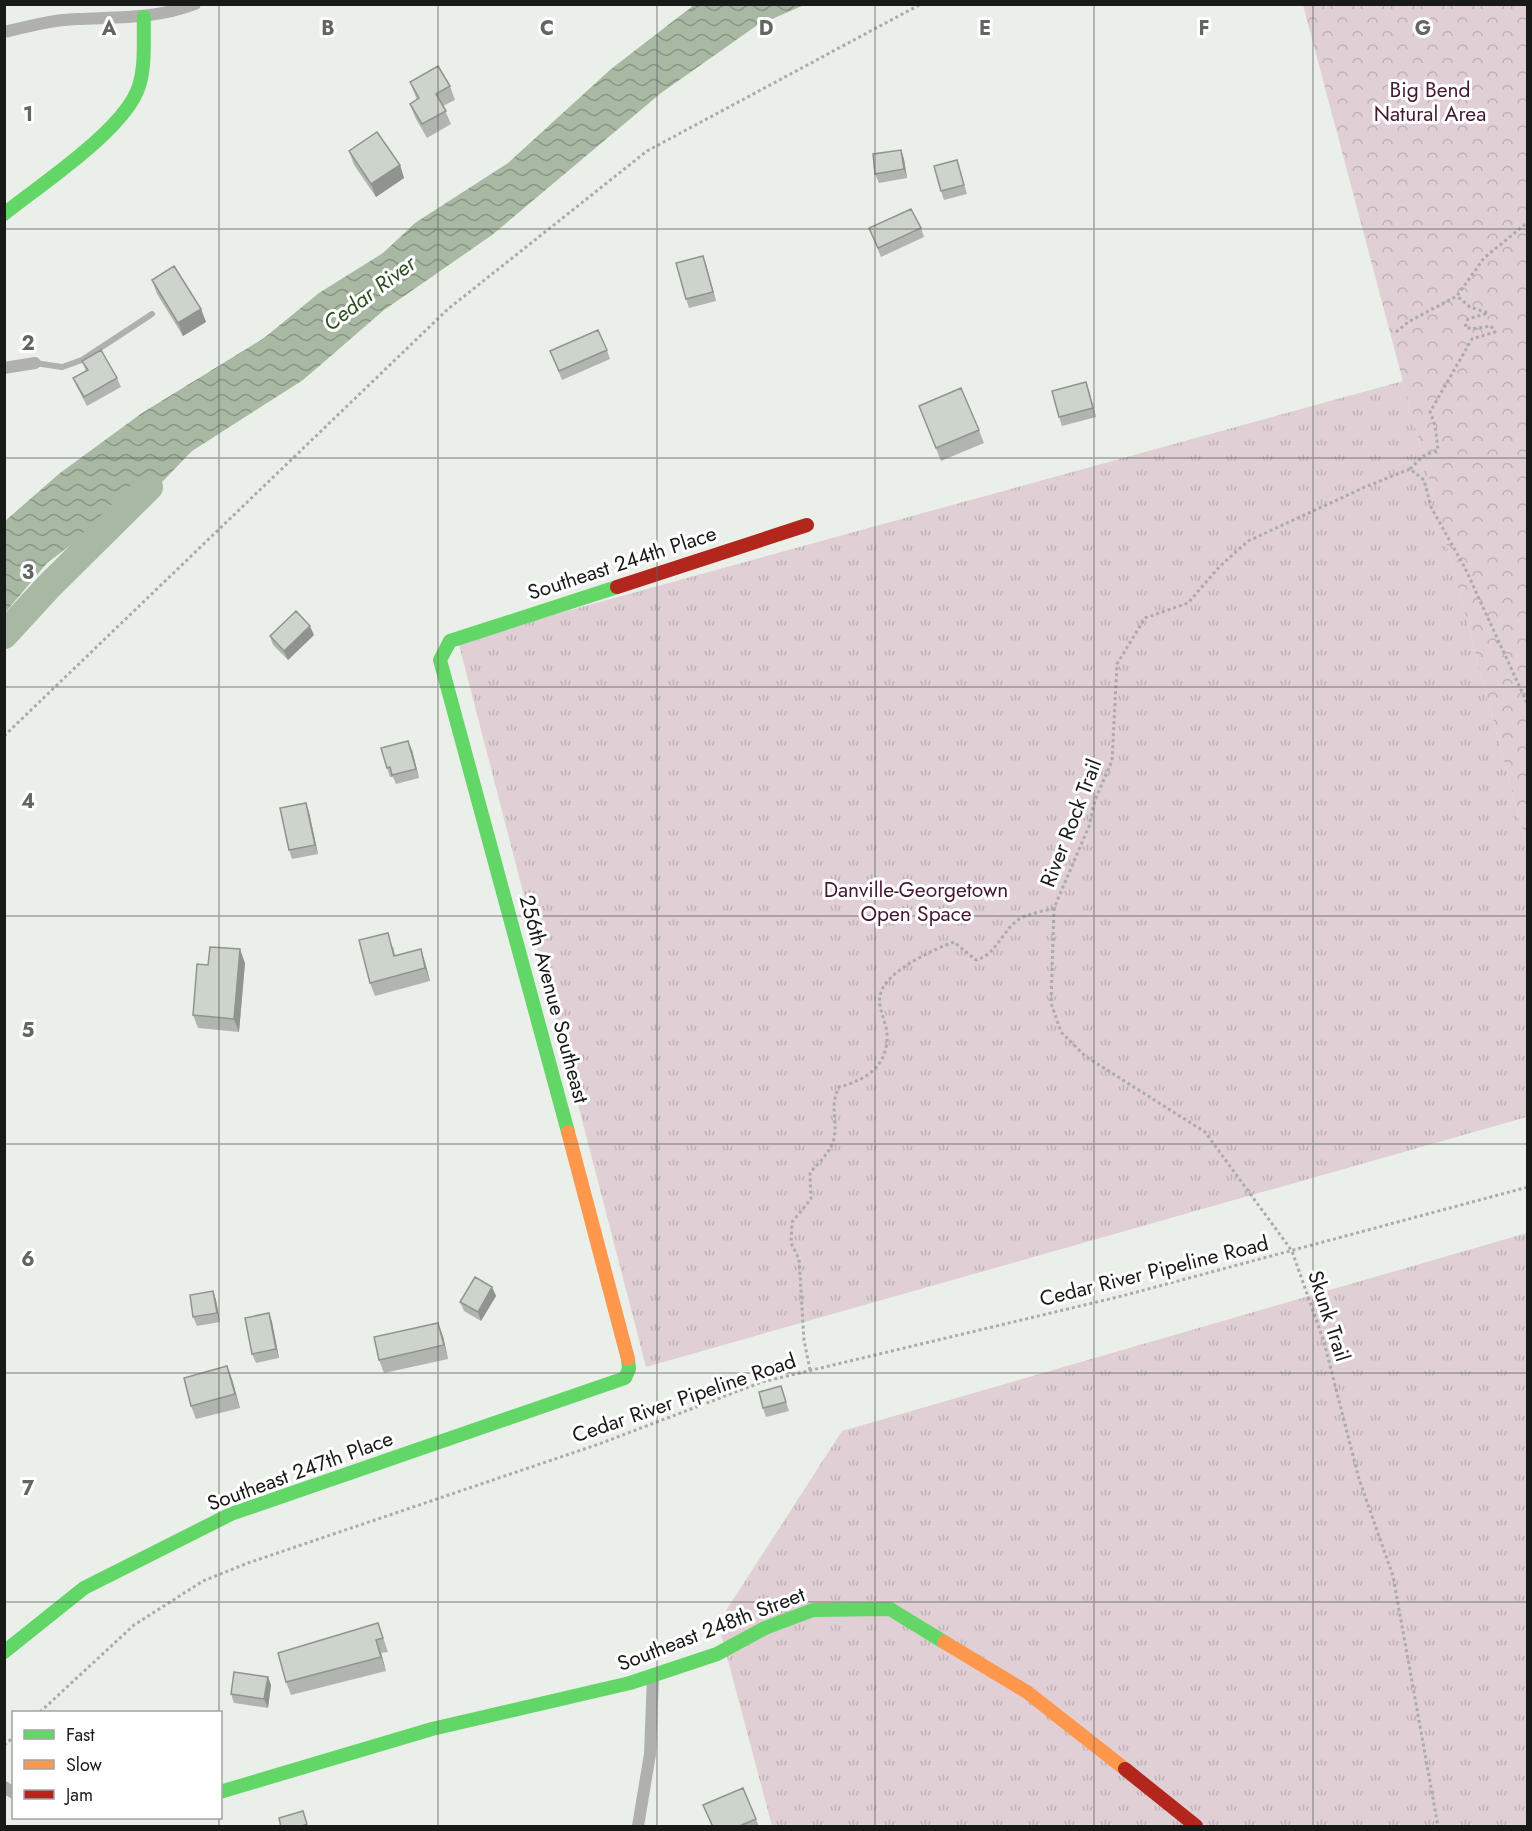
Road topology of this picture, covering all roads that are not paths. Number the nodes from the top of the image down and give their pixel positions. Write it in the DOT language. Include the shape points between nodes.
graph roads {
  1 [pos="195,4"];
  2 [pos="144,17"];
  3 [pos="4,32"];
  4 [pos="4,214"];
  5 [pos="152,315"];
  6 [pos="35,363"];
  7 [pos="4,368"];
  8 [pos="807,525"];
  9 [pos="450,642"];
  10 [pos="629,1369"];
  11 [pos="4,1652"];
  12 [pos="653,1676"];
  13 [pos="222,1791"];
  14 [pos="638,1827"];
  15 [pos="1196,1827"];
  1 -- 2 [label="street"];
  2 -- 3 [label="street" via="44,22"];
  2 -- 4 [label="street" via="139,86 129,107 105,133"];
  5 -- 6 [label="lane" via="82,360 62,367"];
  6 -- 7 [label="street"];
  8 -- 9 [label="street, Southeast 244th Place"];
  9 -- 10 [label="street, 256th Avenue Southeast" via="440,660 628,1353"];
  10 -- 11 [label="street, Southeast 247th Place" via="626,1378 231,1514 84,1588"];
  12 -- 13 [label="street, Southeast 248th Street" via="566,1700 432,1729"];
  12 -- 14 [label="street" via="650,1754"];
  12 -- 15 [label="street, Southeast 248th Street" via="717,1654 765,1628 813,1610 890,1609 1027,1692"];
}
